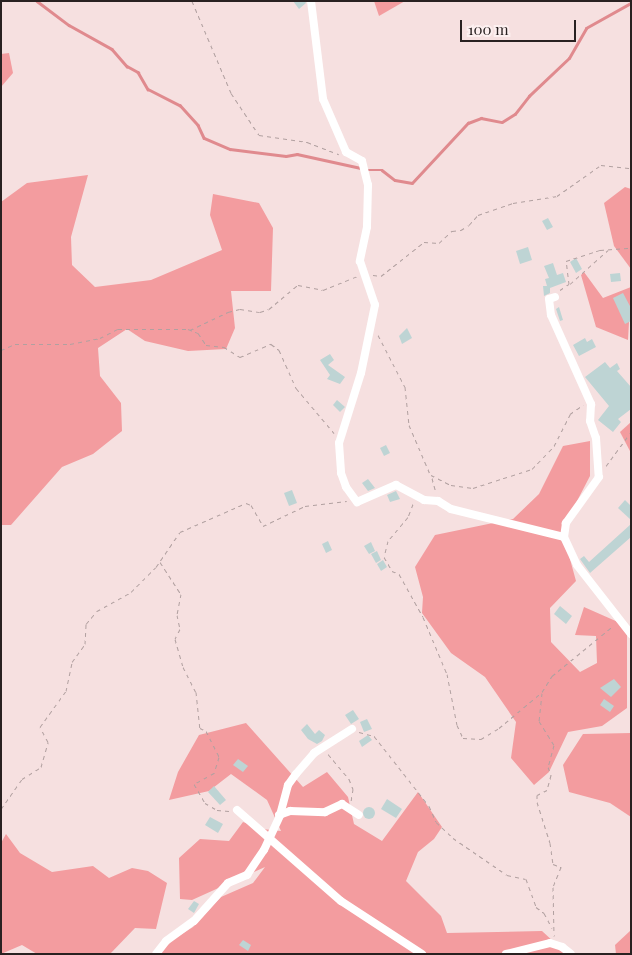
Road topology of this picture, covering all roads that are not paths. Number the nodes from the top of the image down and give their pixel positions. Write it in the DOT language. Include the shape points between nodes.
graph roads {
  1 [pos="311,1"];
  2 [pos="555,297"];
  3 [pos="564,537"];
  4 [pos="631,634"];
  5 [pos="352,729"];
  6 [pos="237,810"];
  7 [pos="279,815"];
  8 [pos="359,815"];
  9 [pos="267,837"];
  10 [pos="156,954"];
  11 [pos="422,954"];
  12 [pos="506,954"];
  13 [pos="571,954"];
  1 -- 3 [label="street" via="323,99 347,154 362,161 369,194 360,261 375,305 361,374 339,443 340,473 355,501 375,495 392,484 451,509"];
  2 -- 3 [label="street" via="550,298 551,315 591,402 599,477 566,523"];
  3 -- 4 [label="street" via="577,565"];
  5 -- 7 [label="street" via="306,761 288,785"];
  6 -- 9 [label="street"];
  7 -- 8 [label="street" via="290,811 325,812 346,804"];
  7 -- 9 [label="street"];
  9 -- 10 [label="street" via="255,866 247,875 228,883 194,921 166,941"];
  9 -- 11 [label="street" via="341,901"];
  12 -- 13 [label="street" via="539,944 561,947"];
}
